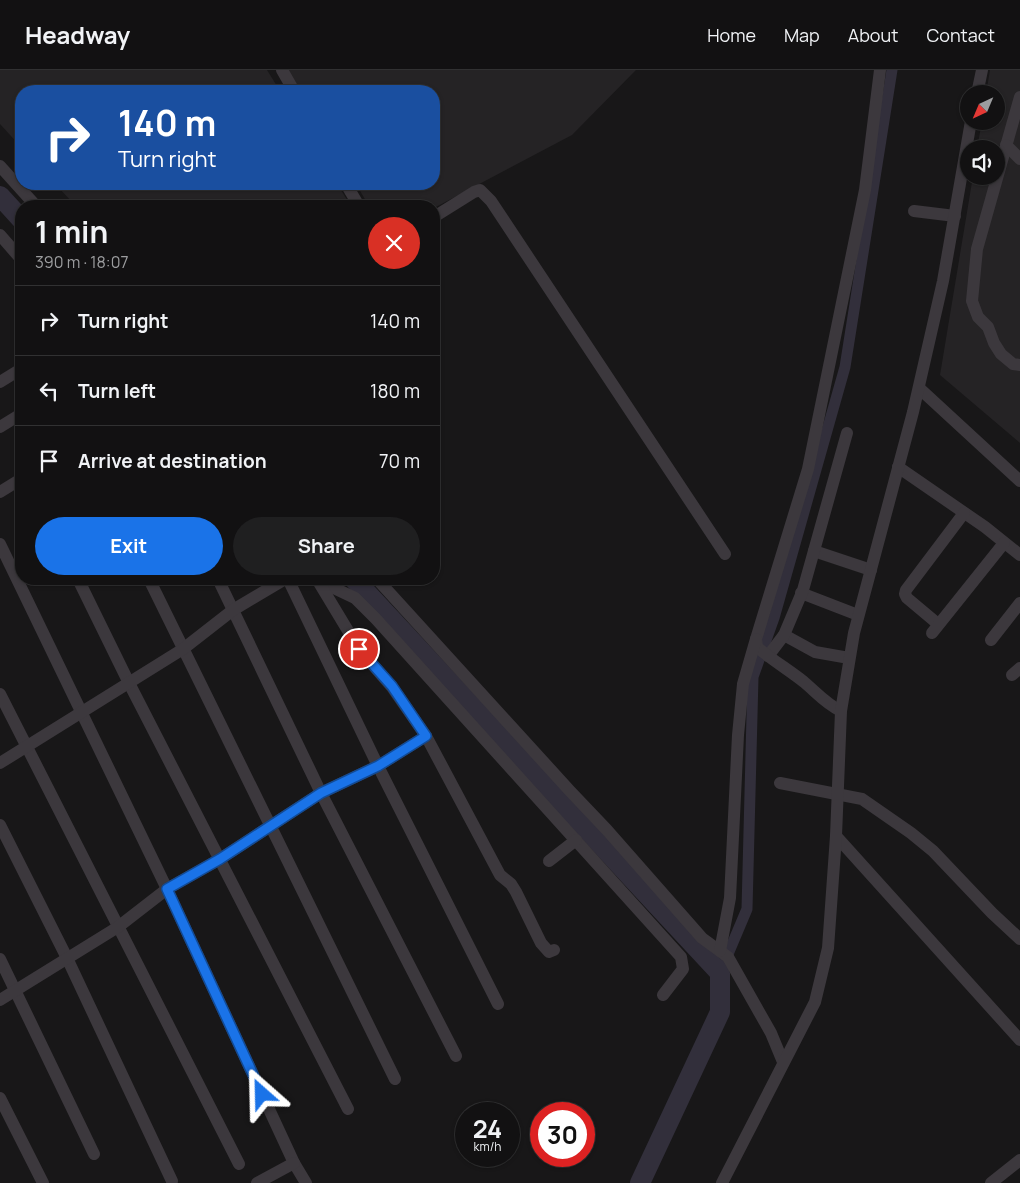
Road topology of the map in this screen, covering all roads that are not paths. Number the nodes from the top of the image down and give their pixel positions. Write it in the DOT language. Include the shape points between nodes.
graph roads {
  1 [pos="282,70"];
  2 [pos="880,70"];
  3 [pos="982,70"];
  4 [pos="291,85"];
  5 [pos="979,85"];
  6 [pos="1020,96"];
  7 [pos="969,130"];
  8 [pos="1006,145"];
  9 [pos="1020,159"];
  10 [pos="0,166"];
  11 [pos="15,183"];
  12 [pos="22,190"];
  13 [pos="31,200"];
  14 [pos="914,212"];
  15 [pos="440,213"];
  16 [pos="955,216"];
  17 [pos="0,235"];
  18 [pos="15,252"];
  19 [pos="1020,365"];
  20 [pos="15,373"];
  21 [pos="0,382"];
  22 [pos="919,388"];
  23 [pos="15,418"];
  24 [pos="0,427"];
  25 [pos="847,433"];
  26 [pos="898,467"];
  27 [pos="1020,481"];
  28 [pos="15,483"];
  29 [pos="0,492"];
  30 [pos="964,513"];
  31 [pos="1004,543"];
  32 [pos="0,544"];
  33 [pos="814,551"];
  34 [pos="725,554"];
  35 [pos="1020,555"];
  36 [pos="871,570"];
  37 [pos="15,575"];
  38 [pos="20,585"];
  39 [pos="81,585"];
  40 [pos="151,585"];
  41 [pos="221,585"];
  42 [pos="277,585"];
  43 [pos="290,585"];
  44 [pos="319,585"];
  45 [pos="327,585"];
  46 [pos="382,585"];
  47 [pos="801,593"];
  48 [pos="1020,603"];
  49 [pos="234,610"];
  50 [pos="858,615"];
  51 [pos="784,636"];
  52 [pos="991,640"];
  53 [pos="183,649"];
  54 [pos="761,649"];
  55 [pos="849,658"];
  56 [pos="129,683"];
  57 [pos="0,694"];
  58 [pos="82,712"];
  59 [pos="841,712"];
  60 [pos="426,736"];
  61 [pos="27,746"];
  62 [pos="0,763"];
  63 [pos="378,766"];
  64 [pos="780,783"];
  65 [pos="321,793"];
  66 [pos="838,793"];
  67 [pos="0,825"];
  68 [pos="270,825"];
  69 [pos="836,836"];
  70 [pos="576,840"];
  71 [pos="220,859"];
  72 [pos="549,861"];
  73 [pos="167,889"];
  74 [pos="118,927"];
  75 [pos="1020,940"];
  76 [pos="554,950"];
  77 [pos="724,954"];
  78 [pos="67,958"];
  79 [pos="0,959"];
  80 [pos="16,990"];
  81 [pos="663,995"];
  82 [pos="0,1000"];
  83 [pos="498,1004"];
  84 [pos="1020,1040"];
  85 [pos="456,1056"];
  86 [pos="783,1062"];
  87 [pos="395,1079"];
  88 [pos="0,1098"];
  89 [pos="348,1109"];
  90 [pos="94,1154"];
  91 [pos="1020,1160"];
  92 [pos="294,1163"];
  93 [pos="239,1164"];
  94 [pos="172,1180"];
  95 [pos="44,1183"];
  96 [pos="258,1183"];
  97 [pos="306,1183"];
  98 [pos="722,1183"];
  99 [pos="991,1183"];
  1 -- 4 [label="street"];
  2 -- 54 [label="street" via="865,190 808,469"];
  3 -- 5 [label="street"];
  6 -- 8 [label="street"];
  7 -- 16 [label="street"];
  8 -- 9 [label="street"];
  8 -- 19 [label="street" via="977,249 972,301 1001,354 1013,364"];
  10 -- 11 [label="street"];
  12 -- 13 [label="street"];
  14 -- 16 [label="street"];
  15 -- 34 [label="street" via="480,190 491,201"];
  16 -- 22 [label="street" via="944,281"];
  17 -- 18 [label="street"];
  20 -- 21 [label="street"];
  22 -- 26 [label="street"];
  22 -- 27 [label="street"];
  23 -- 24 [label="street"];
  25 -- 33 [label="street"];
  26 -- 30 [label="street"];
  26 -- 36 [label="street"];
  28 -- 29 [label="street"];
  30 -- 31 [label="street"];
  30 -- 31 [label="street" via="906,590 906,598 935,629"];
  31 -- 35 [label="street"];
  32 -- 37 [label="street"];
  33 -- 36 [label="street"];
  33 -- 47 [label="street"];
  36 -- 50 [label="street"];
  38 -- 58 [label="street"];
  39 -- 56 [label="street"];
  40 -- 53 [label="street"];
  41 -- 49 [label="street"];
  42 -- 49 [label="street"];
  43 -- 63 [label="street"];
  44 -- 60 [label="street" via="359,649 392,686"];
  45 -- 70 [label="street" via="355,598 376,619"];
  46 -- 77 [label="street" via="702,938"];
  47 -- 50 [label="street"];
  47 -- 51 [label="street"];
  48 -- 52 [label="street"];
  49 -- 53 [label="street"];
  49 -- 65 [label="street"];
  50 -- 55 [label="street"];
  51 -- 54 [label="street"];
  51 -- 55 [label="street" via="815,652"];
  53 -- 56 [label="street"];
  53 -- 68 [label="street"];
  54 -- 59 [label="street" via="828,706"];
  54 -- 77 [label="street" via="743,684"];
  55 -- 59 [label="street"];
  56 -- 58 [label="street"];
  56 -- 71 [label="street"];
  57 -- 61 [label="street"];
  58 -- 61 [label="street"];
  58 -- 73 [label="street"];
  59 -- 66 [label="street"];
  60 -- 63 [label="street"];
  60 -- 76 [label="street" via="500,875 516,892 546,950"];
  61 -- 62 [label="street"];
  61 -- 74 [label="street"];
  63 -- 65 [label="street"];
  63 -- 83 [label="street"];
  64 -- 66 [label="street"];
  65 -- 68 [label="street"];
  65 -- 85 [label="street"];
  66 -- 69 [label="street"];
  66 -- 75 [label="street" via="862,799 911,832"];
  67 -- 78 [label="street"];
  68 -- 71 [label="street"];
  68 -- 87 [label="street"];
  69 -- 84 [label="street"];
  69 -- 86 [label="street" via="828,948 815,1002"];
  70 -- 72 [label="street"];
  70 -- 81 [label="street" via="681,957 683,969"];
  71 -- 73 [label="street"];
  71 -- 89 [label="street"];
  73 -- 74 [label="street"];
  73 -- 92 [label="street"];
  74 -- 78 [label="street"];
  74 -- 93 [label="street"];
  77 -- 86 [label="street" via="771,1033"];
  78 -- 80 [label="street"];
  78 -- 94 [label="street"];
  79 -- 80 [label="street"];
  80 -- 82 [label="street"];
  80 -- 90 [label="street"];
  86 -- 98 [label="street"];
  88 -- 95 [label="street"];
  91 -- 99 [label="street"];
  92 -- 96 [label="street"];
  92 -- 97 [label="street"];
}
